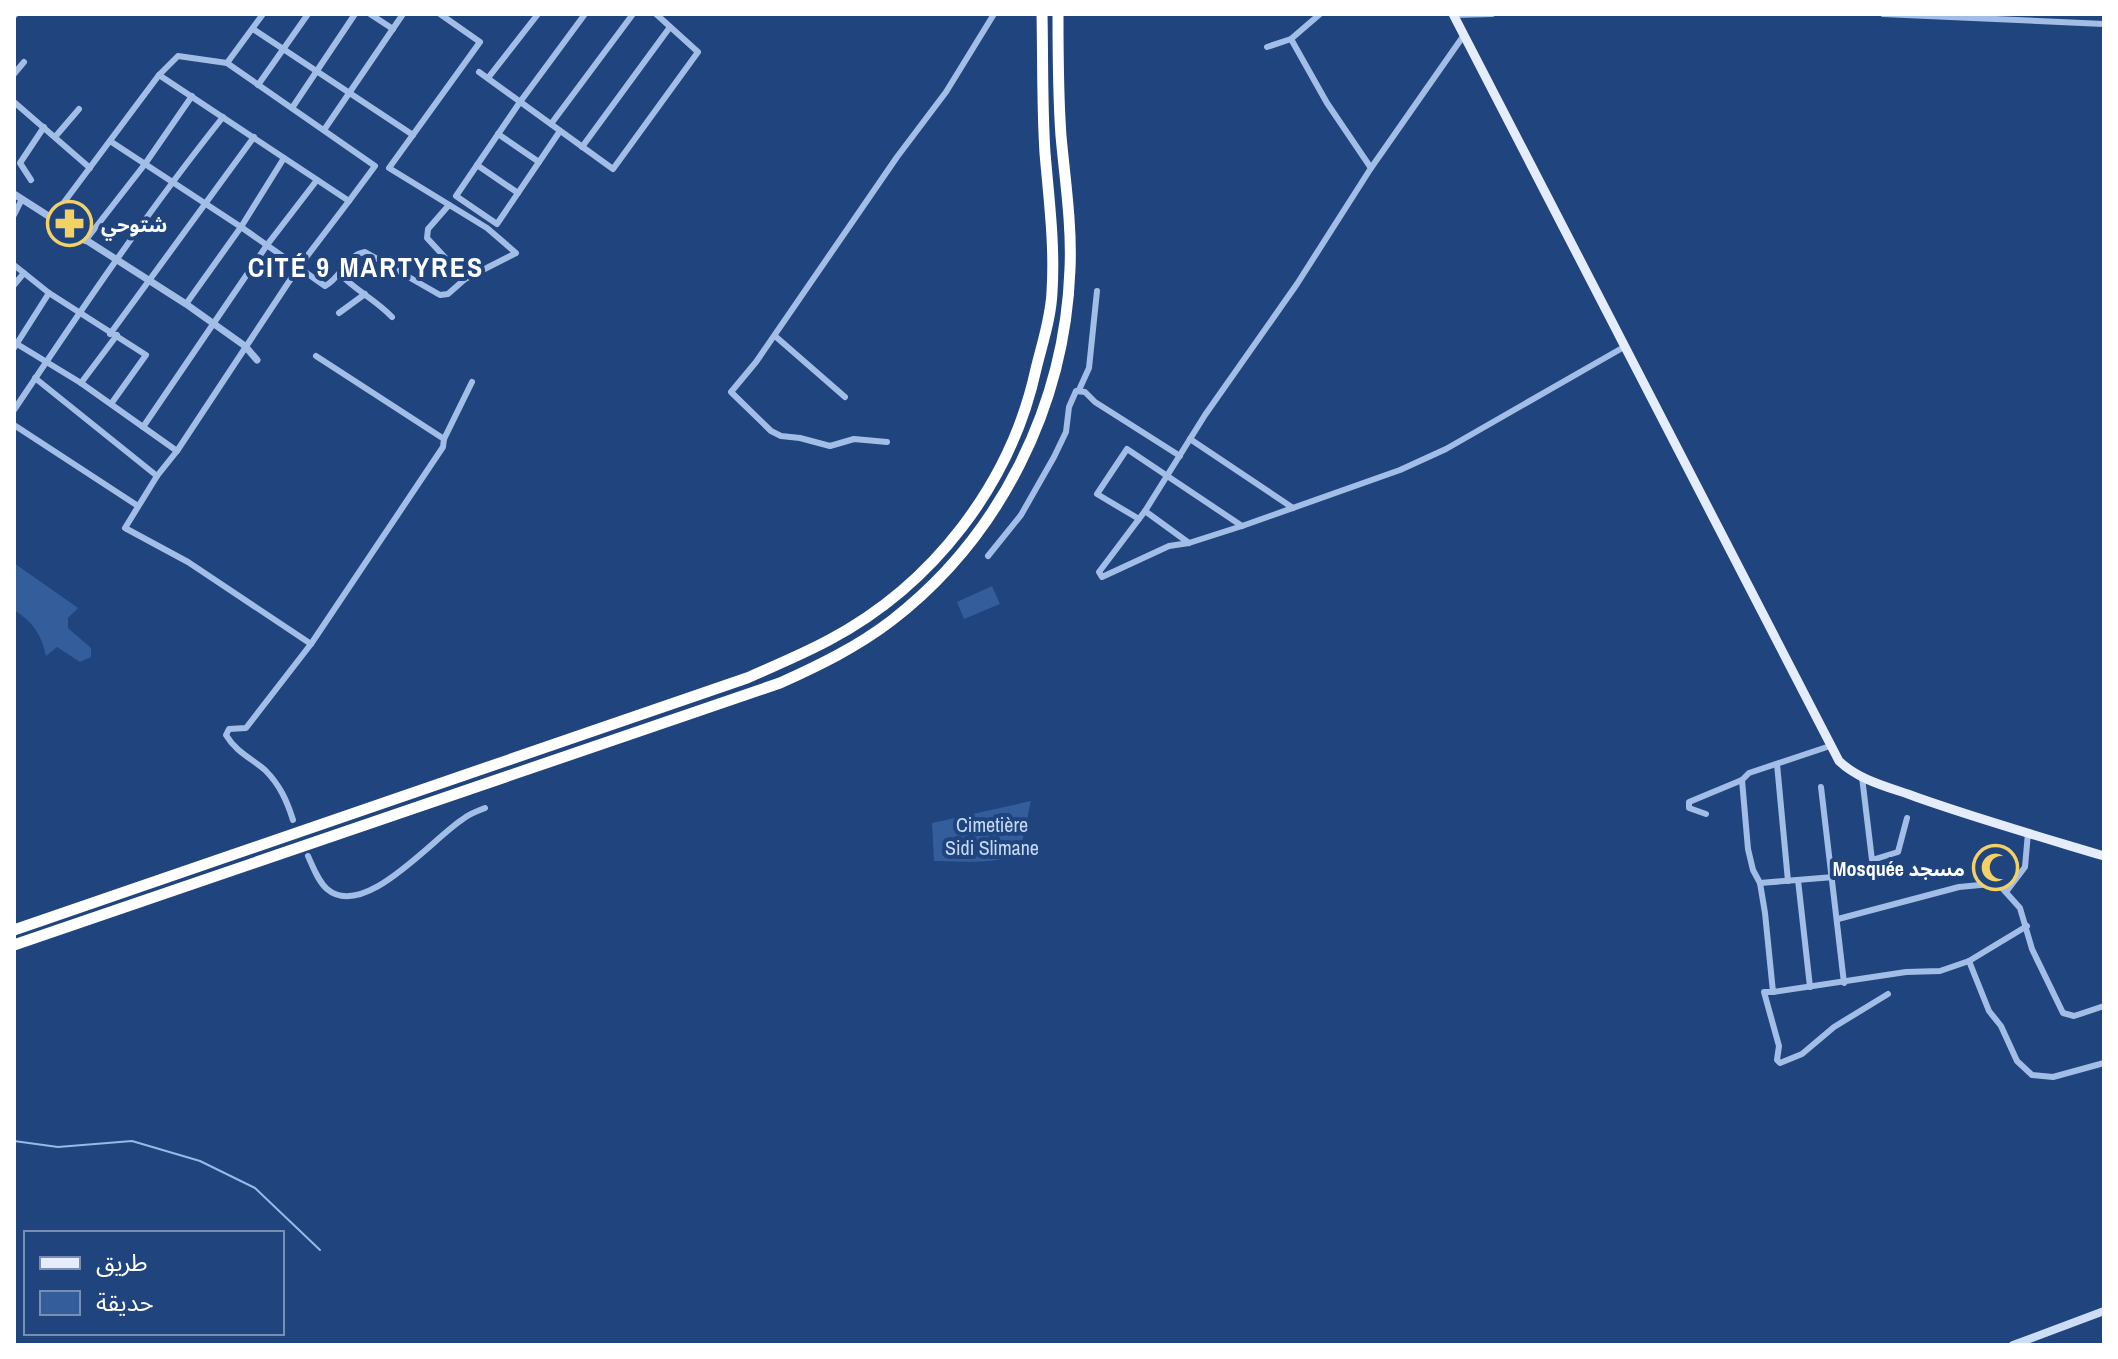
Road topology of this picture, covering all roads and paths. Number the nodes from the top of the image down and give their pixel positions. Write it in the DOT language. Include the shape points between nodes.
graph roads {
  1 [pos="263,14"];
  2 [pos="308,14"];
  3 [pos="355,14"];
  4 [pos="370,14"];
  5 [pos="403,14"];
  6 [pos="440,14"];
  7 [pos="538,14"];
  8 [pos="585,14"];
  9 [pos="633,14"];
  10 [pos="656,14"];
  11 [pos="994,14"];
  12 [pos="1042,14"];
  13 [pos="1058,14"];
  14 [pos="1320,14"];
  15 [pos="1453,14"];
  16 [pos="1492,14"];
  17 [pos="1883,14"];
  18 [pos="2104,24"];
  19 [pos="670,27"];
  20 [pos="253,29"];
  21 [pos="393,29"];
  22 [pos="1465,35"];
  23 [pos="1291,39"];
  24 [pos="1267,47"];
  25 [pos="282,49"];
  26 [pos="24,62"];
  27 [pos="227,63"];
  28 [pos="316,72"];
  29 [pos="479,72"];
  30 [pos="14,74"];
  31 [pos="159,75"];
  32 [pos="488,78"];
  33 [pos="258,85"];
  34 [pos="349,93"];
  35 [pos="192,96"];
  36 [pos="14,102"];
  37 [pos="520,102"];
  38 [pos="292,108"];
  39 [pos="79,109"];
  40 [pos="223,117"];
  41 [pos="551,124"];
  42 [pos="44,127"];
  43 [pos="324,130"];
  44 [pos="560,131"];
  45 [pos="498,134"];
  46 [pos="413,135"];
  47 [pos="55,137"];
  48 [pos="254,137"];
  49 [pos="110,141"];
  50 [pos="582,147"];
  51 [pos="284,158"];
  52 [pos="539,162"];
  53 [pos="145,164"];
  54 [pos="477,165"];
  55 [pos="375,166"];
  56 [pos="90,168"];
  57 [pos="389,168"];
  58 [pos="1371,168"];
  59 [pos="31,180"];
  60 [pos="317,180"];
  61 [pos="172,181"];
  62 [pos="518,193"];
  63 [pos="14,194"];
  64 [pos="22,199"];
  65 [pos="349,201"];
  66 [pos="206,204"];
  67 [pos="449,205"];
  68 [pos="14,215"];
  69 [pos="53,217"];
  70 [pos="241,227"];
  71 [pos="85,241"];
  72 [pos="267,245"];
  73 [pos="115,260"];
  74 [pos="14,265"];
  75 [pos="298,268"];
  76 [pos="24,273"];
  77 [pos="340,274"];
  78 [pos="465,279"];
  79 [pos="149,281"];
  80 [pos="14,285"];
  81 [pos="1097,291"];
  82 [pos="49,293"];
  83 [pos="365,294"];
  84 [pos="186,304"];
  85 [pos="339,313"];
  86 [pos="80,314"];
  87 [pos="392,317"];
  88 [pos="213,323"];
  89 [pos="113,334"];
  90 [pos="775,336"];
  91 [pos="16,346"];
  92 [pos="245,346"];
  93 [pos="1624,347"];
  94 [pos="316,356"];
  95 [pos="257,360"];
  96 [pos="46,362"];
  97 [pos="35,378"];
  98 [pos="472,382"];
  99 [pos="81,383"];
  100 [pos="1079,390"];
  101 [pos="845,397"];
  102 [pos="111,404"];
  103 [pos="14,410"];
  104 [pos="14,425"];
  105 [pos="143,427"];
  106 [pos="444,439"];
  107 [pos="1190,439"];
  108 [pos="887,442"];
  109 [pos="177,451"];
  110 [pos="1180,456"];
  111 [pos="157,476"];
  112 [pos="1167,476"];
  113 [pos="138,506"];
  114 [pos="1293,508"];
  115 [pos="1145,511"];
  116 [pos="1139,519"];
  117 [pos="1242,526"];
  118 [pos="1189,543"];
  119 [pos="988,556"];
  120 [pos="311,644"];
  121 [pos="1830,746"];
  122 [pos="1777,764"];
  123 [pos="1862,777"];
  124 [pos="1742,780"];
  125 [pos="1821,787"];
  126 [pos="485,808"];
  127 [pos="1706,814"];
  128 [pos="1907,818"];
  129 [pos="293,820"];
  130 [pos="2028,833"];
  131 [pos="308,856"];
  132 [pos="2104,856"];
  133 [pos="1847,873"];
  134 [pos="1831,877"];
  135 [pos="1798,880"];
  136 [pos="1788,881"];
  137 [pos="1760,883"];
  138 [pos="2006,892"];
  139 [pos="1838,919"];
  140 [pos="2027,926"];
  141 [pos="14,930"];
  142 [pos="14,945"];
  143 [pos="1969,961"];
  144 [pos="1844,983"];
  145 [pos="1810,987"];
  146 [pos="1773,992"];
  147 [pos="1888,994"];
  148 [pos="2104,1006"];
  149 [pos="2104,1063"];
  150 [pos="2104,1311"];
  151 [pos="2013,1345"];
  1 -- 20 [label="street"];
  2 -- 25 [label="street"];
  3 -- 28 [label="street"];
  4 -- 21 [label="street"];
  5 -- 21 [label="street"];
  6 -- 46 [label="street" via="480,42"];
  7 -- 32 [label="street"];
  8 -- 37 [label="street"];
  9 -- 41 [label="street"];
  10 -- 19 [label="street"];
  11 -- 90 [label="street" via="946,92"];
  12 -- 141 [label="highway" via="1052,295 1033,388 990,488 911,582 831,639 747,678"];
  13 -- 142 [label="highway" via="1071,248 1059,358 1040,421 1013,478 965,550 922,595 860,642 780,683"];
  14 -- 23 [label="street"];
  15 -- 16 [label="street"];
  15 -- 22 [label="main road"];
  17 -- 18 [label="street"];
  19 -- 50 [label="street"];
  19 -- 50 [label="street" via="698,52 630,146 613,169"];
  20 -- 25 [label="street"];
  20 -- 27 [label="street"];
  21 -- 34 [label="street"];
  22 -- 58 [label="street"];
  22 -- 93 [label="main road"];
  23 -- 24 [label="street"];
  23 -- 58 [label="street"];
  25 -- 28 [label="street"];
  25 -- 33 [label="street"];
  26 -- 30 [label="street"];
  27 -- 31 [label="street" via="178,56"];
  27 -- 33 [label="street"];
  28 -- 34 [label="street"];
  28 -- 38 [label="street"];
  29 -- 32 [label="street"];
  31 -- 35 [label="street"];
  31 -- 49 [label="street"];
  32 -- 37 [label="street"];
  33 -- 38 [label="street"];
  34 -- 43 [label="street"];
  34 -- 46 [label="street"];
  35 -- 40 [label="street"];
  35 -- 53 [label="street"];
  36 -- 42 [label="street"];
  37 -- 41 [label="street"];
  37 -- 45 [label="street"];
  38 -- 43 [label="street"];
  39 -- 47 [label="street"];
  40 -- 48 [label="street"];
  40 -- 61 [label="street"];
  41 -- 44 [label="street"];
  42 -- 47 [label="street"];
  42 -- 59 [label="street" via="20,163"];
  43 -- 55 [label="street"];
  44 -- 50 [label="street"];
  44 -- 52 [label="street"];
  45 -- 52 [label="street"];
  45 -- 54 [label="street"];
  46 -- 57 [label="street"];
  47 -- 56 [label="street"];
  48 -- 51 [label="street"];
  48 -- 66 [label="street"];
  49 -- 53 [label="street"];
  49 -- 56 [label="street"];
  51 -- 60 [label="street"];
  51 -- 70 [label="street"];
  52 -- 62 [label="street"];
  53 -- 61 [label="street"];
  53 -- 71 [label="street"];
  54 -- 62 [label="street"];
  54 -- 62 [label="street" via="456,196 497,224"];
  55 -- 57 [label="street"];
  55 -- 65 [label="street"];
  56 -- 69 [label="street"];
  57 -- 67 [label="street"];
  58 -- 107 [label="street"];
  60 -- 65 [label="street"];
  60 -- 72 [label="street"];
  61 -- 66 [label="street"];
  61 -- 73 [label="street"];
  63 -- 64 [label="street"];
  64 -- 68 [label="street"];
  64 -- 69 [label="street"];
  65 -- 75 [label="street"];
  66 -- 70 [label="street"];
  66 -- 79 [label="street"];
  67 -- 78 [label="street" via="428,229 427,238"];
  67 -- 78 [label="street" via="516,253"];
  69 -- 71 [label="street"];
  70 -- 72 [label="street"];
  70 -- 84 [label="street"];
  71 -- 73 [label="street"];
  72 -- 75 [label="street"];
  72 -- 88 [label="street"];
  73 -- 79 [label="street"];
  73 -- 86 [label="street"];
  74 -- 76 [label="street"];
  75 -- 77 [label="street" via="325,286"];
  75 -- 92 [label="street"];
  76 -- 80 [label="street"];
  76 -- 82 [label="street"];
  77 -- 78 [label="street" via="354,256 365,252 440,295"];
  77 -- 83 [label="street"];
  79 -- 84 [label="street"];
  79 -- 89 [label="street"];
  81 -- 100 [label="street" via="1089,368"];
  82 -- 86 [label="street"];
  82 -- 91 [label="street"];
  83 -- 85 [label="street"];
  83 -- 87 [label="street"];
  84 -- 88 [label="street"];
  86 -- 89 [label="street"];
  86 -- 96 [label="street"];
  88 -- 92 [label="street"];
  88 -- 105 [label="street"];
  89 -- 99 [label="street"];
  89 -- 102 [label="street" via="146,355"];
  90 -- 101 [label="street"];
  90 -- 108 [label="street" via="731,392 771,431 824,445 854,439"];
  91 -- 96 [label="street"];
  92 -- 95 [label="street"];
  92 -- 109 [label="street"];
  93 -- 114 [label="street" via="1446,449"];
  93 -- 121 [label="main road"];
  94 -- 106 [label="street"];
  96 -- 97 [label="street"];
  96 -- 99 [label="street"];
  97 -- 103 [label="street"];
  97 -- 111 [label="street"];
  98 -- 106 [label="street"];
  99 -- 102 [label="street"];
  100 -- 110 [label="street"];
  100 -- 119 [label="street" via="1050,465 1021,515"];
  102 -- 105 [label="street"];
  104 -- 113 [label="street"];
  105 -- 109 [label="street"];
  106 -- 120 [label="street"];
  107 -- 110 [label="street"];
  107 -- 114 [label="street"];
  109 -- 111 [label="street"];
  110 -- 112 [label="street"];
  111 -- 113 [label="street"];
  112 -- 115 [label="street"];
  112 -- 116 [label="street" via="1127,449 1097,494"];
  112 -- 117 [label="street"];
  113 -- 120 [label="street" via="125,528 188,562"];
  114 -- 117 [label="street"];
  115 -- 116 [label="street"];
  115 -- 118 [label="street"];
  116 -- 118 [label="street" via="1099,572 1102,577 1169,546"];
  117 -- 118 [label="street"];
  120 -- 129 [label="street" via="246,728 229,729 226,735 278,785"];
  121 -- 122 [label="street"];
  121 -- 123 [label="main road" via="1850,772"];
  122 -- 124 [label="street"];
  122 -- 136 [label="street"];
  123 -- 128 [label="street" via="1872,860 1898,852"];
  123 -- 130 [label="main road"];
  124 -- 127 [label="street" via="1689,802 1689,808"];
  124 -- 137 [label="street" via="1748,849"];
  125 -- 134 [label="street"];
  126 -- 131 [label="street" via="464,818 370,892 336,895 325,887"];
  130 -- 132 [label="main road"];
  130 -- 138 [label="street" via="2025,867"];
  133 -- 134 [label="street"];
  134 -- 135 [label="street"];
  134 -- 139 [label="street"];
  135 -- 136 [label="street"];
  135 -- 145 [label="street"];
  136 -- 137 [label="street"];
  137 -- 146 [label="street"];
  138 -- 139 [label="street" via="1991,884 1959,887"];
  138 -- 140 [label="street"];
  139 -- 144 [label="street"];
  140 -- 143 [label="street"];
  140 -- 148 [label="street" via="2032,949 2063,1013 2074,1016"];
  143 -- 144 [label="street" via="1940,971"];
  143 -- 149 [label="street" via="1989,1011 2017,1061 2032,1075 2053,1077"];
  144 -- 145 [label="street"];
  145 -- 146 [label="street"];
  146 -- 147 [label="street" via="1764,992 1780,1063 1802,1054"];
  150 -- 151 [label="main road"];
}
